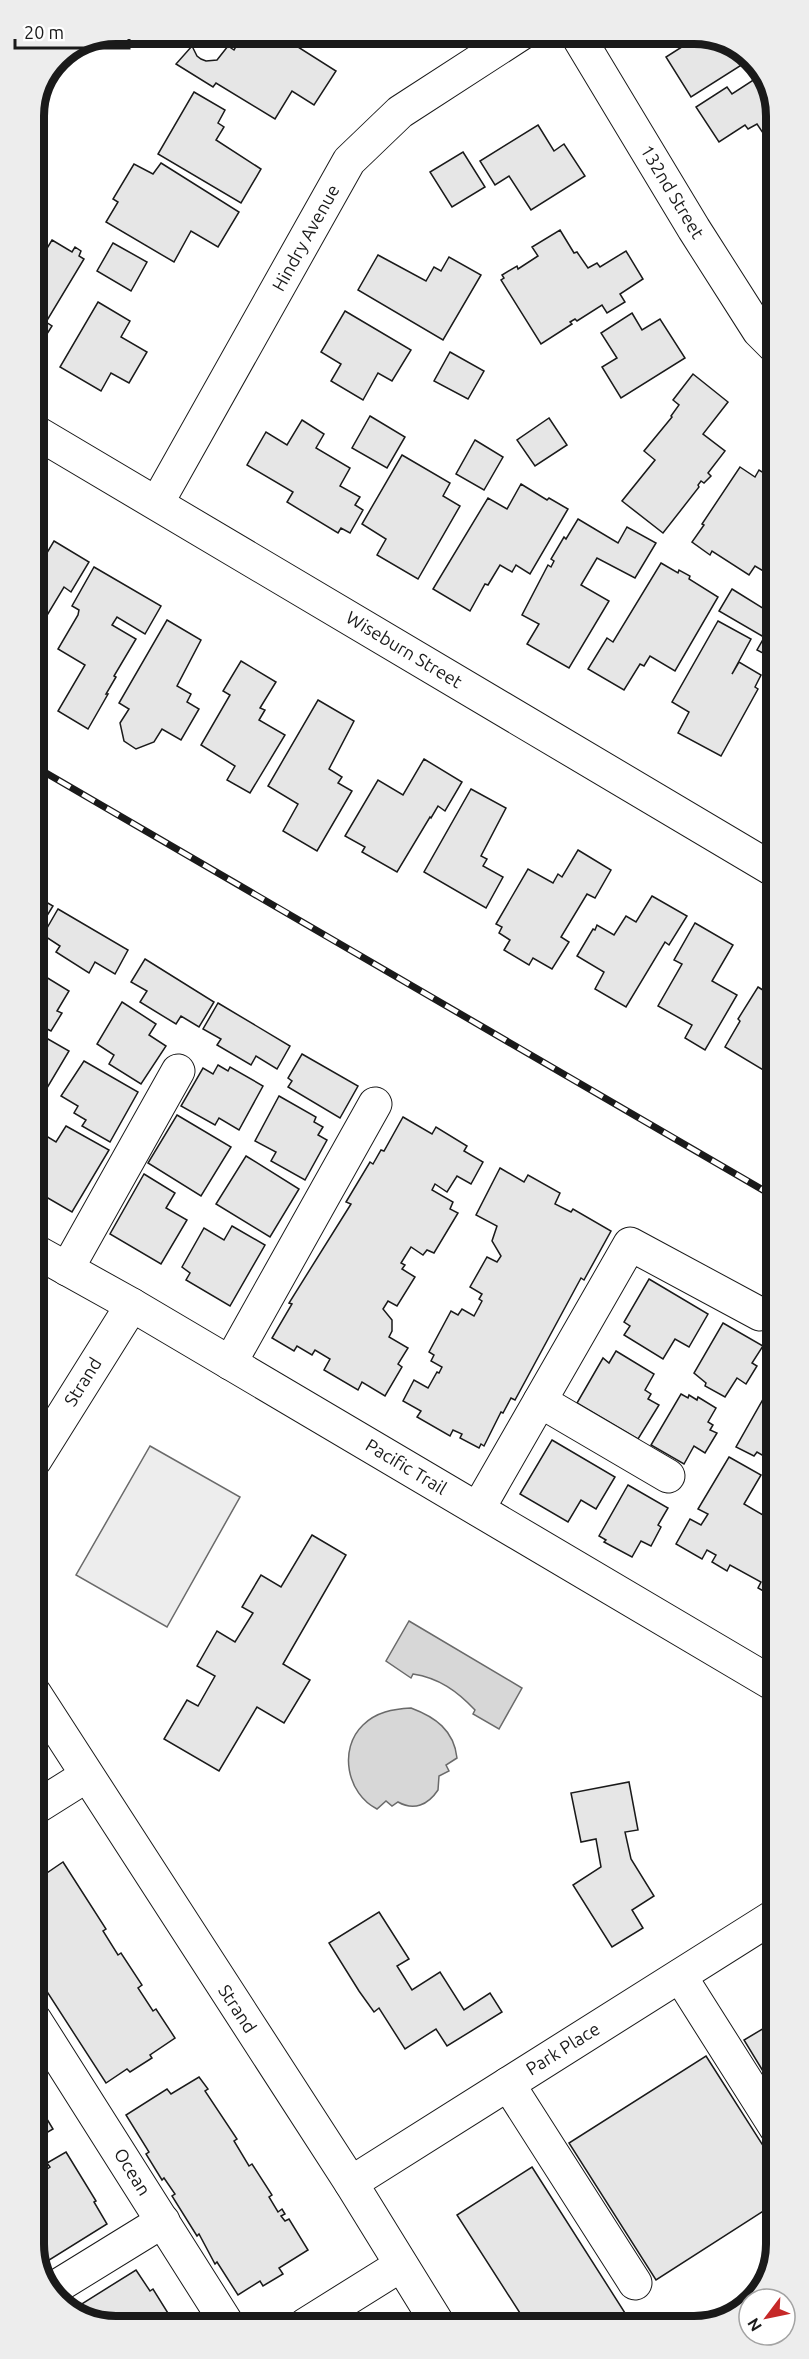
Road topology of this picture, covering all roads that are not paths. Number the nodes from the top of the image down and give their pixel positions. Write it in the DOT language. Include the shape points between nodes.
graph roads {
  1 [pos="505,44"];
  2 [pos="583,44"];
  3 [pos="766,338"];
  4 [pos="44,437"];
  5 [pos="157,503"];
  6 [pos="766,865"];
  7 [pos="178,1071"];
  8 [pos="375,1104"];
  9 [pos="44,1256"];
  10 [pos="67,1269"];
  11 [pos="132,1305"];
  12 [pos="760,1314"];
  13 [pos="230,1363"];
  14 [pos="540,1401"];
  15 [pos="44,1446"];
  16 [pos="668,1476"];
  17 [pos="478,1509"];
  18 [pos="766,1680"];
  19 [pos="44,1716"];
  20 [pos="86,1776"];
  21 [pos="44,1802"];
  22 [pos="766,1921"];
  23 [pos="680,1976"];
  24 [pos="44,2034"];
  25 [pos="508,2084"];
  26 [pos="766,2112"];
  27 [pos="351,2183"];
  28 [pos="163,2221"];
  29 [pos="401,2265"];
  30 [pos="634,2283"];
  31 [pos="58,2286"];
  32 [pos="222,2315"];
  33 [pos="320,2315"];
  34 [pos="433,2316"];
  1 -- 5 [label="street, Hindry Avenue" via="400,112 349,161"];
  2 -- 3 [label="street, 132nd Street" via="694,229"];
  4 -- 5 [label="street, Wiseburn Street"];
  5 -- 6 [label="street, Wiseburn Street"];
  7 -- 10 [label="street"];
  8 -- 13 [label="street"];
  9 -- 10 [label="street, Pacific Trail"];
  10 -- 11 [label="street, Pacific Trail"];
  11 -- 13 [label="street, Pacific Trail"];
  11 -- 15 [label="street, Strand"];
  12 -- 14 [label="street" via="630,1244"];
  13 -- 17 [label="street, Pacific Trail"];
  14 -- 16 [label="street"];
  14 -- 17 [label="street"];
  17 -- 18 [label="street, Pacific Trail"];
  19 -- 20 [label="street, Strand"];
  20 -- 21 [label="street"];
  20 -- 27 [label="street, Strand"];
  22 -- 23 [label="street, Park Place"];
  23 -- 25 [label="street, Park Place"];
  23 -- 26 [label="street"];
  24 -- 28 [label="street, Ocean"];
  25 -- 27 [label="street, Park Place"];
  25 -- 30 [label="street"];
  27 -- 29 [label="street, Strand"];
  28 -- 31 [label="street"];
  28 -- 32 [label="street, Ocean"];
  29 -- 33 [label="street"];
  29 -- 34 [label="street, Strand"];
}
